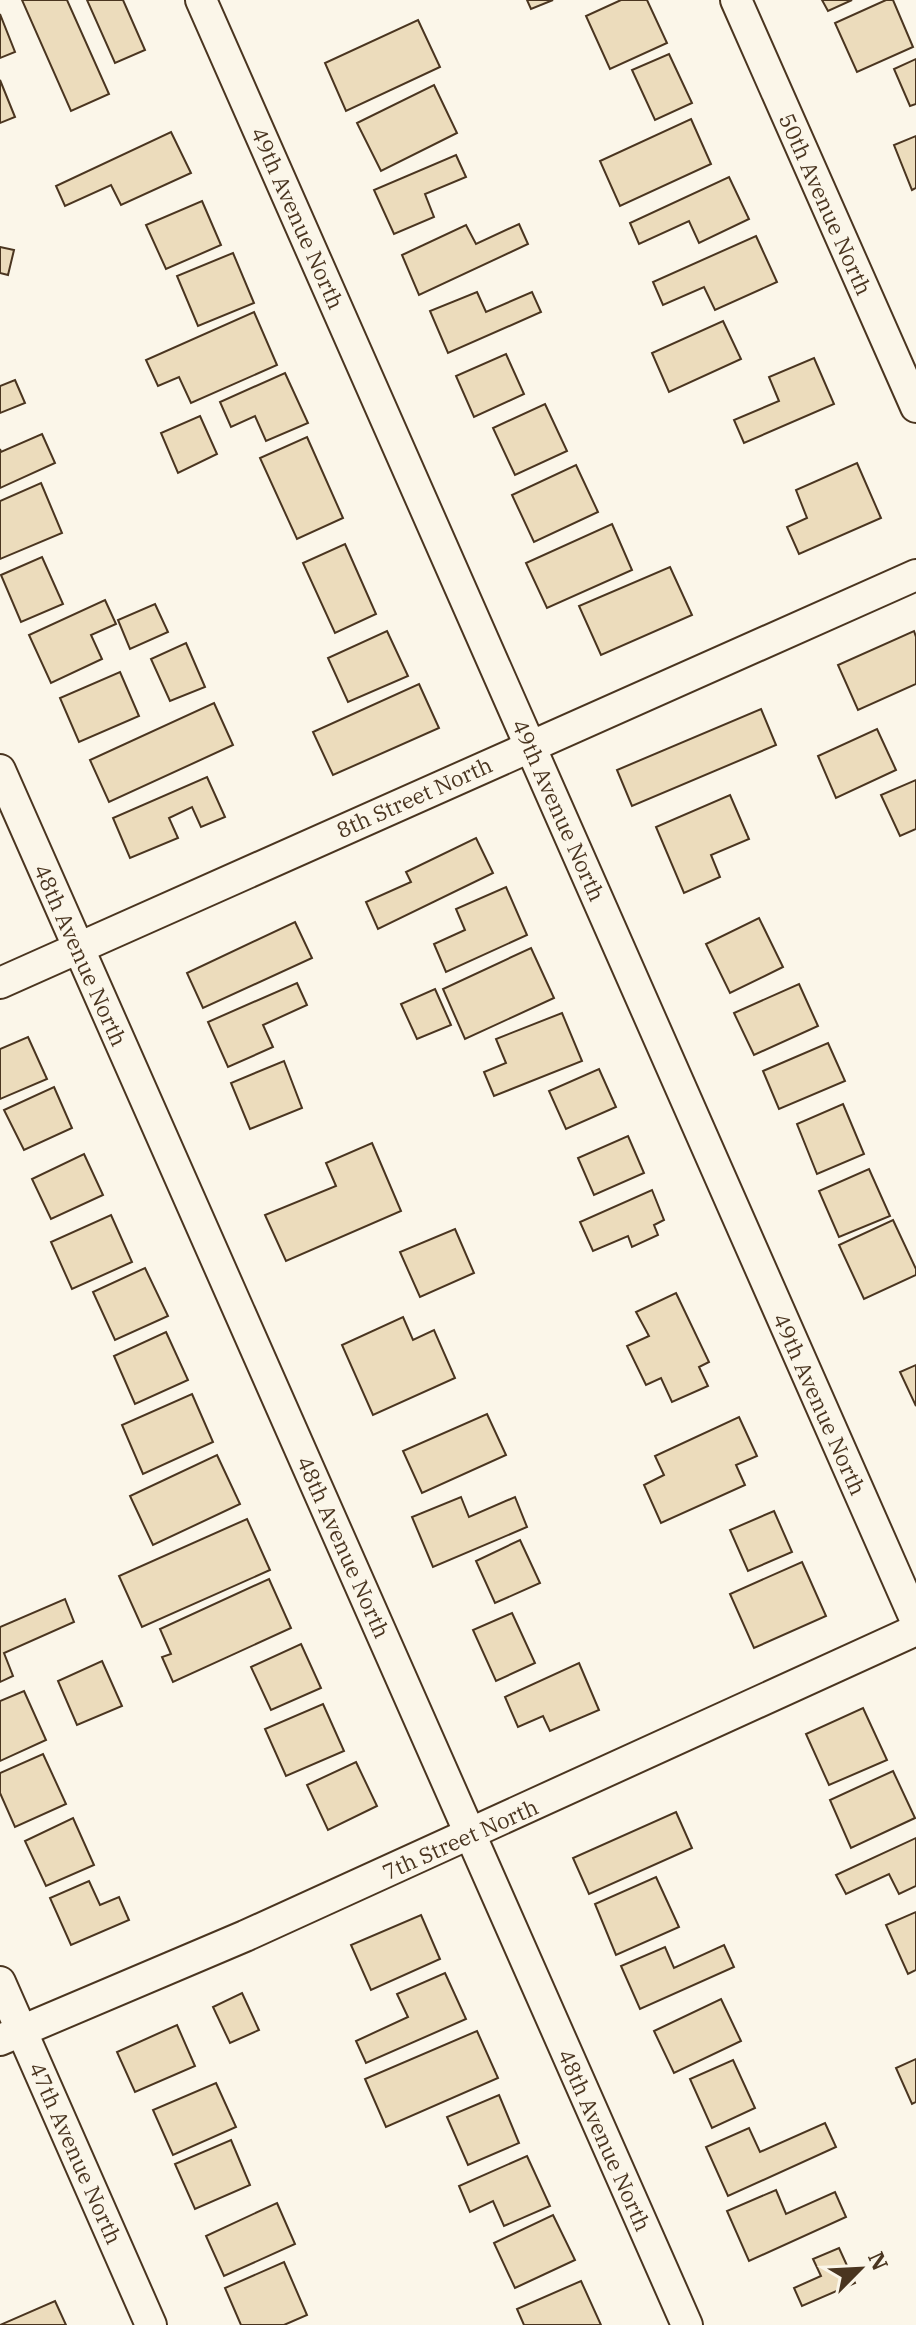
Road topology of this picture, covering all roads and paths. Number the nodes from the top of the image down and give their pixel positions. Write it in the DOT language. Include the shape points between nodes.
graph roads {
  1 [pos="201,0"];
  2 [pos="736,0"];
  3 [pos="916,407"];
  4 [pos="916,575"];
  5 [pos="530,745"];
  6 [pos="0,770"];
  7 [pos="77,947"];
  8 [pos="0,983"];
  9 [pos="916,1621"];
  10 [pos="916,1630"];
  11 [pos="471,1834"];
  12 [pos="0,1982"];
  13 [pos="11,2035"];
  14 [pos="151,2325"];
  15 [pos="687,2325"];
  1 -- 5 [label="street, 49th Avenue North"];
  2 -- 3 [label="street, 50th Avenue North"];
  4 -- 5 [label="street, 8th Street North"];
  5 -- 7 [label="street, 8th Street North"];
  5 -- 9 [label="street, 49th Avenue North"];
  6 -- 7 [label="street, 48th Avenue North"];
  7 -- 8 [label="street, 8th Street North"];
  7 -- 11 [label="street, 48th Avenue North"];
  10 -- 11 [label="street, 7th Street North"];
  11 -- 13 [label="street, 7th Street North"];
  11 -- 15 [label="street, 48th Avenue North"];
  12 -- 13 [label="street, 47th Avenue North"];
  13 -- 14 [label="street, 47th Avenue North"];
}
